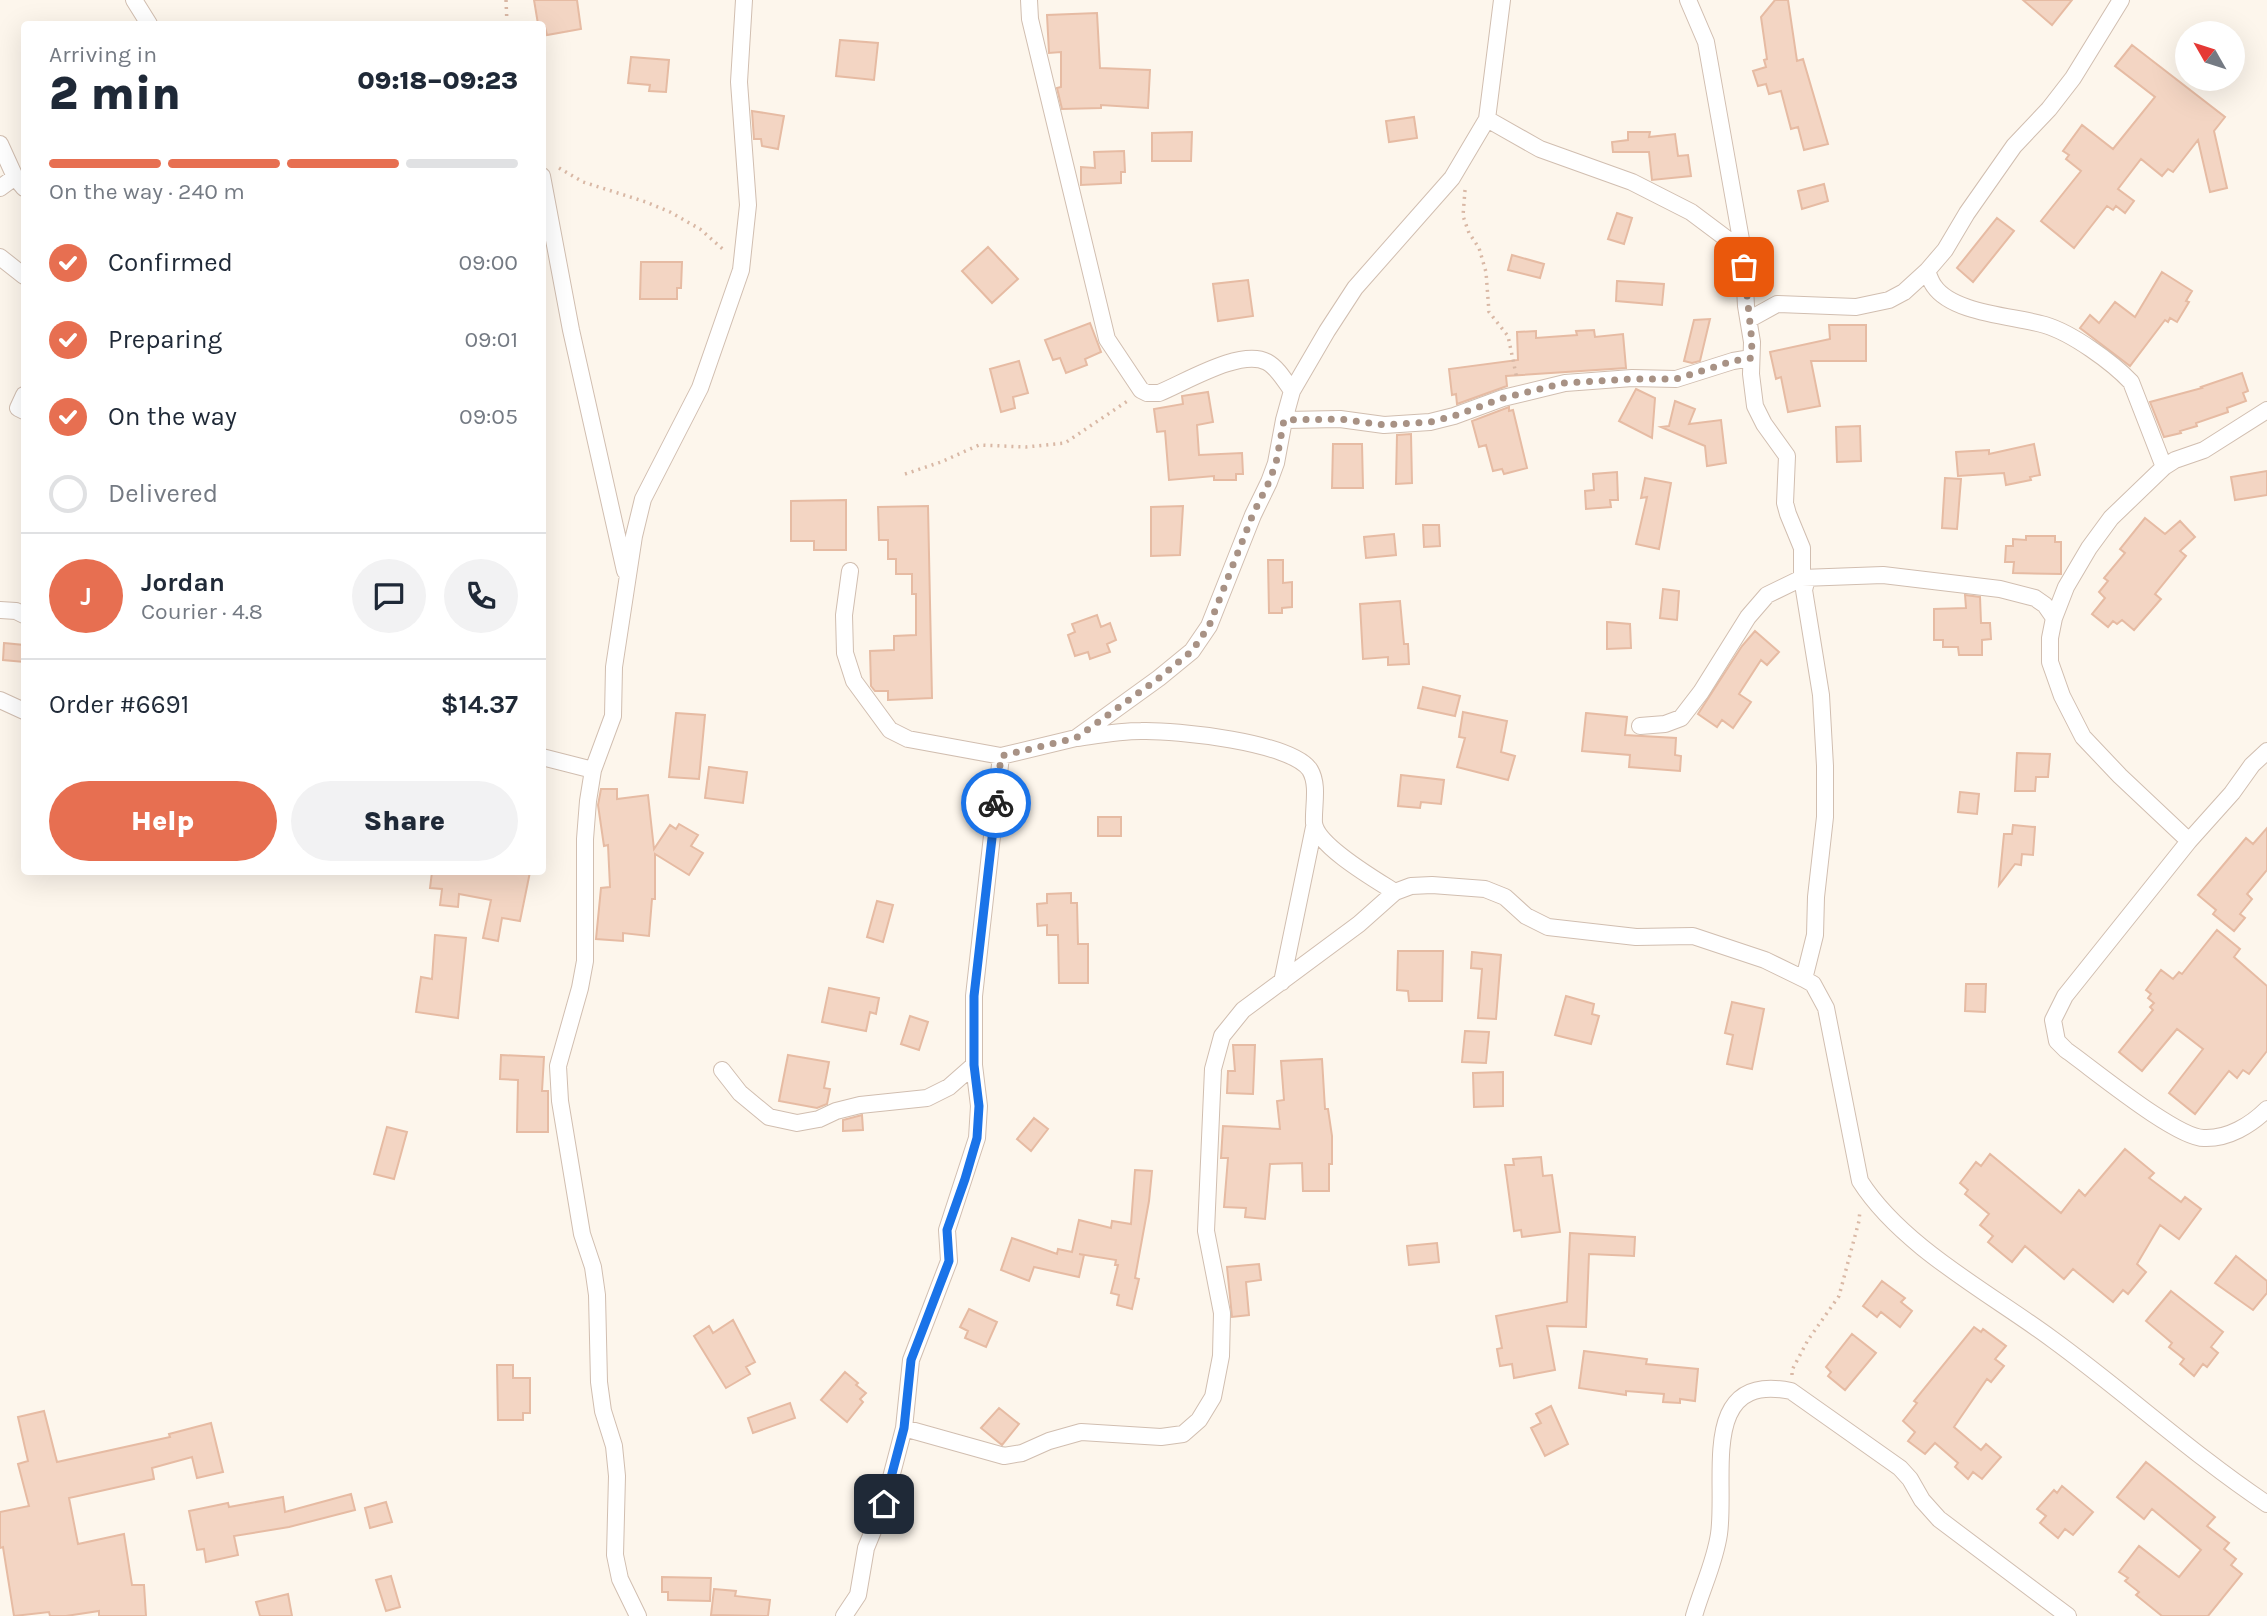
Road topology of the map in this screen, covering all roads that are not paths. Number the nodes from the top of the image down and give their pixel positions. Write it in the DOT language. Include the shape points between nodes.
graph roads {
  1 [pos="134,0"];
  2 [pos="744,0"];
  3 [pos="1029,0"];
  4 [pos="1502,0"];
  5 [pos="1688,0"];
  6 [pos="2120,0"];
  7 [pos="147,21"];
  8 [pos="1487,119"];
  9 [pos="0,144"];
  10 [pos="546,175"];
  11 [pos="20,182"];
  12 [pos="0,188"];
  13 [pos="1743,251"];
  14 [pos="0,257"];
  15 [pos="1927,271"];
  16 [pos="21,274"];
  17 [pos="1750,319"];
  18 [pos="1751,358"];
  19 [pos="1292,391"];
  20 [pos="2267,410"];
  21 [pos="1284,420"];
  22 [pos="2164,467"];
  23 [pos="850,571"];
  24 [pos="1804,578"];
  25 [pos="627,580"];
  26 [pos="0,610"];
  27 [pos="21,614"];
  28 [pos="2053,618"];
  29 [pos="0,700"];
  30 [pos="21,710"];
  31 [pos="1640,726"];
  32 [pos="1076,738"];
  33 [pos="2267,751"];
  34 [pos="1001,756"];
  35 [pos="546,758"];
  36 [pos="593,770"];
  37 [pos="1314,827"];
  38 [pos="2189,841"];
  39 [pos="1395,892"];
  40 [pos="1804,979"];
  41 [pos="1282,982"];
  42 [pos="974,1065"];
  43 [pos="722,1070"];
  44 [pos="2267,1109"];
  45 [pos="904,1428"];
  46 [pos="2267,1504"];
  47 [pos="638,1616"];
  48 [pos="844,1616"];
  49 [pos="1694,1616"];
  50 [pos="2068,1616"];
  1 -- 7 [label="street"];
  2 -- 25 [label="street" via="739,82 748,205 741,270 700,388 643,499"];
  3 -- 19 [label="street" via="1107,339 1143,392 1160,393 1252,357 1275,368"];
  4 -- 8 [label="street"];
  5 -- 13 [label="street" via="1706,42"];
  6 -- 15 [label="street" via="2073,78 2014,146"];
  8 -- 13 [label="street" via="1540,149 1632,182 1691,212"];
  8 -- 19 [label="street" via="1452,178 1355,288"];
  9 -- 11 [label="street"];
  10 -- 25 [label="street" via="571,330"];
  11 -- 12 [label="street"];
  13 -- 17 [label="street"];
  14 -- 16 [label="street"];
  15 -- 17 [label="street" via="1889,300 1856,307 1777,304"];
  15 -- 22 [label="street" via="1943,296 1956,303 2047,325 2120,371 2131,382"];
  17 -- 18 [label="street"];
  18 -- 21 [label="street" via="1676,379 1574,382 1430,422 1384,425 1340,419"];
  18 -- 24 [label="street" via="1755,405 1787,456 1786,503 1802,548"];
  19 -- 21 [label="street"];
  20 -- 22 [label="street" via="2204,450"];
  21 -- 32 [label="street" via="1276,463 1209,626 1192,651"];
  22 -- 28 [label="street" via="2111,518 2066,587"];
  23 -- 34 [label="street" via="845,653 855,681 890,730 908,739"];
  24 -- 28 [label="street" via="1883,575 2000,589 2035,598"];
  24 -- 31 [label="street" via="1767,595 1681,718"];
  24 -- 40 [label="street" via="1821,695 1825,817 1815,935"];
  25 -- 36 [label="street" via="612,716"];
  26 -- 27 [label="street"];
  28 -- 38 [label="street" via="2050,662 2082,737"];
  29 -- 30 [label="street"];
  32 -- 34 [label="street"];
  32 -- 37 [label="street" via="1166,731 1287,753 1311,773"];
  33 -- 38 [label="street"];
  34 -- 42 [label="street" via="974,996"];
  35 -- 36 [label="street"];
  36 -- 47 [label="street" via="585,839 585,961 558,1066 582,1234 597,1296 600,1392 617,1476 615,1555"];
  37 -- 39 [label="street" via="1332,849"];
  37 -- 41 [label="street"];
  38 -- 44 [label="street" via="2065,996 2053,1020 2057,1041 2153,1113 2180,1131 2203,1139 2232,1133"];
  39 -- 40 [label="street" via="1432,885 1485,889 1548,927 1636,937 1693,936 1765,960"];
  39 -- 41 [label="street"];
  40 -- 46 [label="street" via="1813,984 1826,1008 1860,1181 1873,1202 1957,1272 2053,1339"];
  41 -- 45 [label="street" via="1232,1022 1222,1036 1213,1069 1206,1231 1222,1313 1221,1356 1213,1397 1199,1420 1183,1434 1081,1432 1004,1456"];
  42 -- 43 [label="street" via="949,1087 927,1098 860,1105 797,1123 769,1117 740,1093"];
  42 -- 45 [label="street" via="977,1138 947,1230 949,1261 911,1360"];
  45 -- 48 [label="street" via="884,1504 866,1548 858,1595"];
  49 -- 50 [label="street" via="1719,1532 1723,1426 1742,1396 1774,1388 1791,1391 1900,1468 1939,1519"];
}
